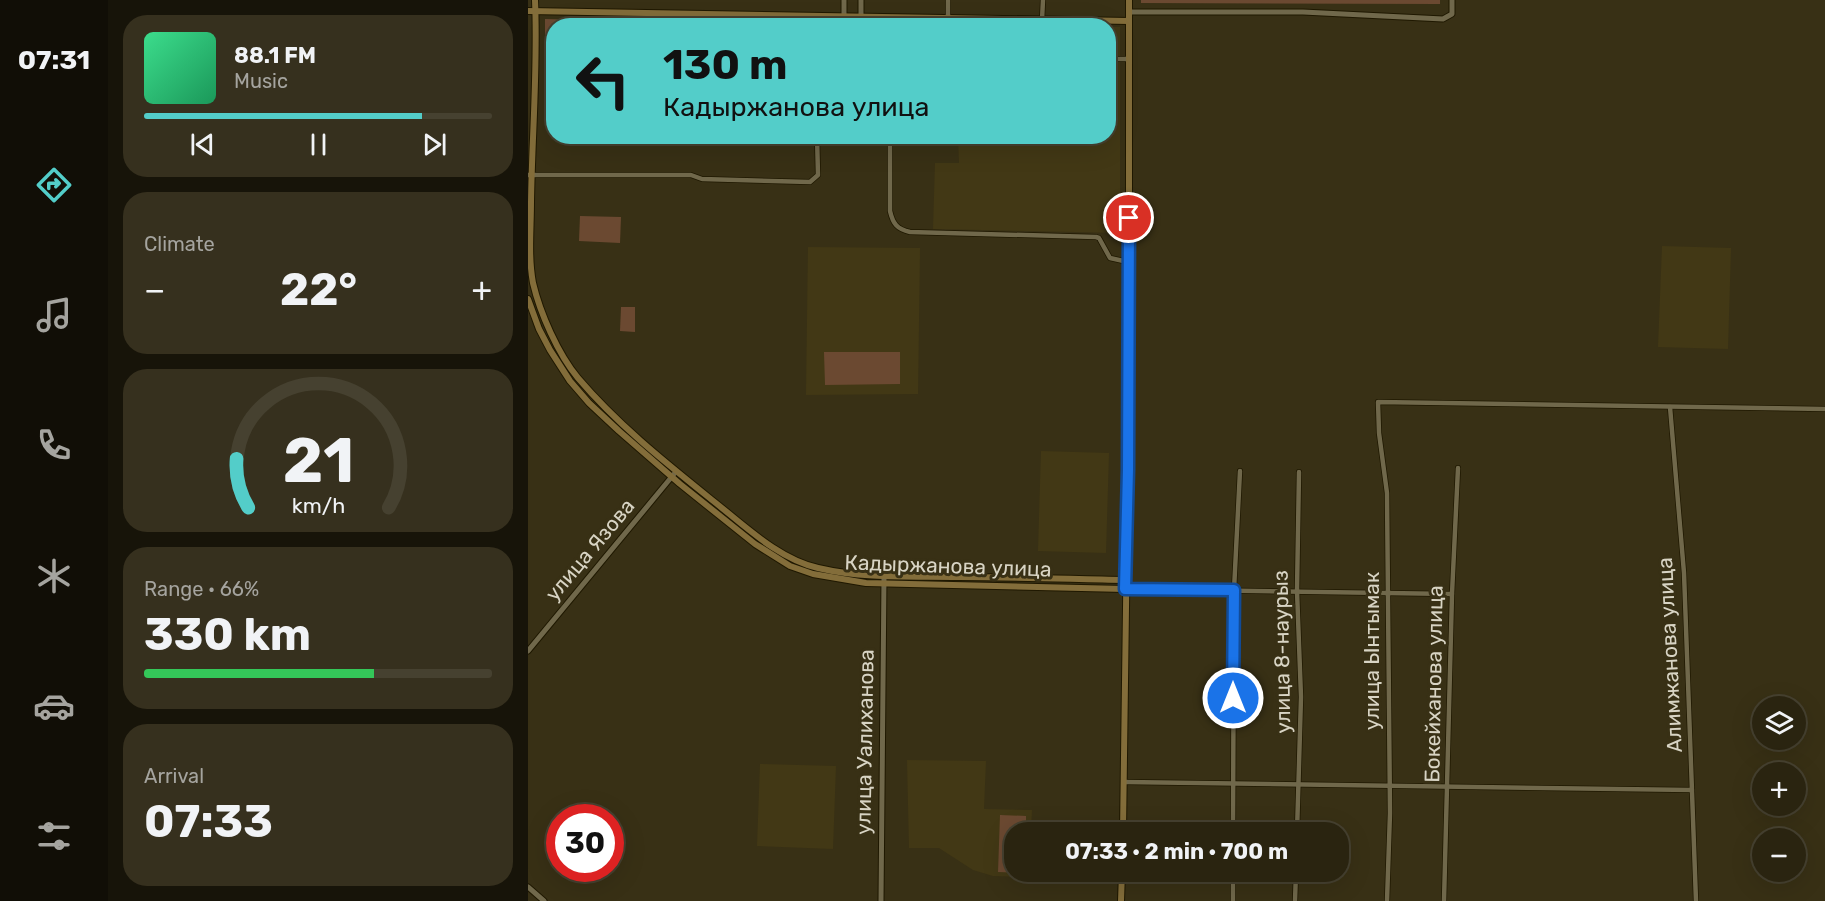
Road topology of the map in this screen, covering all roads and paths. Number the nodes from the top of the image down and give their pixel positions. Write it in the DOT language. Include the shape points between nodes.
graph roads {
  1 [pos="536,0"];
  2 [pos="844,0"];
  3 [pos="861,0"];
  4 [pos="948,0"];
  5 [pos="1043,0"];
  6 [pos="1129,0"];
  7 [pos="1452,0"];
  8 [pos="528,11"];
  9 [pos="536,11"];
  10 [pos="1129,12"];
  11 [pos="817,16"];
  12 [pos="844,17"];
  13 [pos="861,17"];
  14 [pos="892,17"];
  15 [pos="948,18"];
  16 [pos="1042,18"];
  17 [pos="1116,21"];
  18 [pos="1129,21"];
  19 [pos="1129,58"];
  20 [pos="1116,59"];
  21 [pos="817,144"];
  22 [pos="890,144"];
  23 [pos="530,175"];
  24 [pos="530,209"];
  25 [pos="529,247"];
  26 [pos="1128,262"];
  27 [pos="528,299"];
  28 [pos="1670,407"];
  29 [pos="1825,409"];
  30 [pos="1458,468"];
  31 [pos="677,471"];
  32 [pos="1240,471"];
  33 [pos="1299,472"];
  34 [pos="672,477"];
  35 [pos="1125,580"];
  36 [pos="884,581"];
  37 [pos="1125,589"];
  38 [pos="1234,590"];
  39 [pos="1297,591"];
  40 [pos="1389,593"];
  41 [pos="1452,594"];
  42 [pos="528,651"];
  43 [pos="1124,782"];
  44 [pos="1233,784"];
  45 [pos="1298,784"];
  46 [pos="1390,786"];
  47 [pos="1449,786"];
  48 [pos="1692,790"];
  49 [pos="1123,822"];
  50 [pos="1233,822"];
  51 [pos="1297,822"];
  52 [pos="1122,882"];
  53 [pos="1233,882"];
  54 [pos="1296,882"];
  55 [pos="528,887"];
  56 [pos="544,901"];
  57 [pos="880,901"];
  58 [pos="1121,901"];
  59 [pos="1233,901"];
  60 [pos="1295,901"];
  61 [pos="1387,901"];
  62 [pos="1444,901"];
  63 [pos="1696,901"];
  1 -- 9 [label="main road, Кадыржанова улица"];
  2 -- 12 [label="street"];
  3 -- 13 [label="street"];
  4 -- 15 [label="street"];
  5 -- 16 [label="street"];
  6 -- 10 [label="main road"];
  7 -- 10 [label="street" via="1452,14 1443,19 1303,12"];
  8 -- 9 [label="main road"];
  9 -- 11 [label="main road"];
  9 -- 23 [label="main road, Кадыржанова улица"];
  10 -- 18 [label="main road"];
  11 -- 12 [label="main road"];
  12 -- 13 [label="main road"];
  13 -- 14 [label="main road"];
  14 -- 15 [label="main road"];
  17 -- 18 [label="main road"];
  18 -- 19 [label="main road"];
  19 -- 20 [label="street"];
  19 -- 26 [label="main road"];
  21 -- 23 [label="street" via="818,175 810,182 702,179 691,175"];
  22 -- 26 [label="street" via="890,211 898,228 910,232 1096,237 1110,258"];
  23 -- 24 [label="main road, Кадыржанова улица"];
  24 -- 25 [label="main road, Кадыржанова улица"];
  25 -- 31 [label="main road, Кадыржанова улица" via="532,282 542,312 577,377"];
  26 -- 35 [label="main road"];
  27 -- 34 [label="main road, Кадыржанова улица" via="539,329 570,381 619,432"];
  28 -- 29 [label="street"];
  28 -- 40 [label="street, улица Ынтымак" via="1378,402 1388,493"];
  28 -- 48 [label="street, Алимжанова улица" via="1684,573"];
  30 -- 41 [label="street, Бокейханова улица"];
  31 -- 34 [label="street, улица Язова"];
  31 -- 36 [label="main road, Кадыржанова улица" via="759,537 793,559"];
  32 -- 38 [label="street"];
  33 -- 39 [label="street, улица 8-наурыз"];
  34 -- 36 [label="main road, Кадыржанова улица" via="755,544 790,566 836,579"];
  34 -- 42 [label="street, улица Язова"];
  35 -- 36 [label="main road, Кадыржанова улица"];
  35 -- 37 [label="main road"];
  36 -- 37 [label="main road, Кадыржанова улица"];
  36 -- 57 [label="street, улица Уалиханова"];
  37 -- 38 [label="street, Кадыржанова улица"];
  37 -- 43 [label="main road"];
  38 -- 39 [label="street, Кадыржанова улица"];
  38 -- 44 [label="street"];
  39 -- 40 [label="street, Кадыржанова улица"];
  39 -- 45 [label="street, улица 8-наурыз" via="1301,697"];
  40 -- 41 [label="street, Кадыржанова улица"];
  40 -- 46 [label="street, улица Ынтымак"];
  41 -- 47 [label="street, Бокейханова улица"];
  43 -- 44 [label="street"];
  43 -- 49 [label="main road"];
  44 -- 45 [label="street"];
  44 -- 50 [label="street"];
  45 -- 46 [label="street"];
  45 -- 51 [label="street, улица 8-наурыз"];
  46 -- 47 [label="street"];
  46 -- 61 [label="street, улица Ынтымак"];
  47 -- 48 [label="street"];
  47 -- 62 [label="street, Бокейханова улица"];
  48 -- 63 [label="street, Алимжанова улица"];
  52 -- 58 [label="main road"];
  53 -- 59 [label="street"];
  54 -- 60 [label="street"];
  55 -- 56 [label="street"];
}
